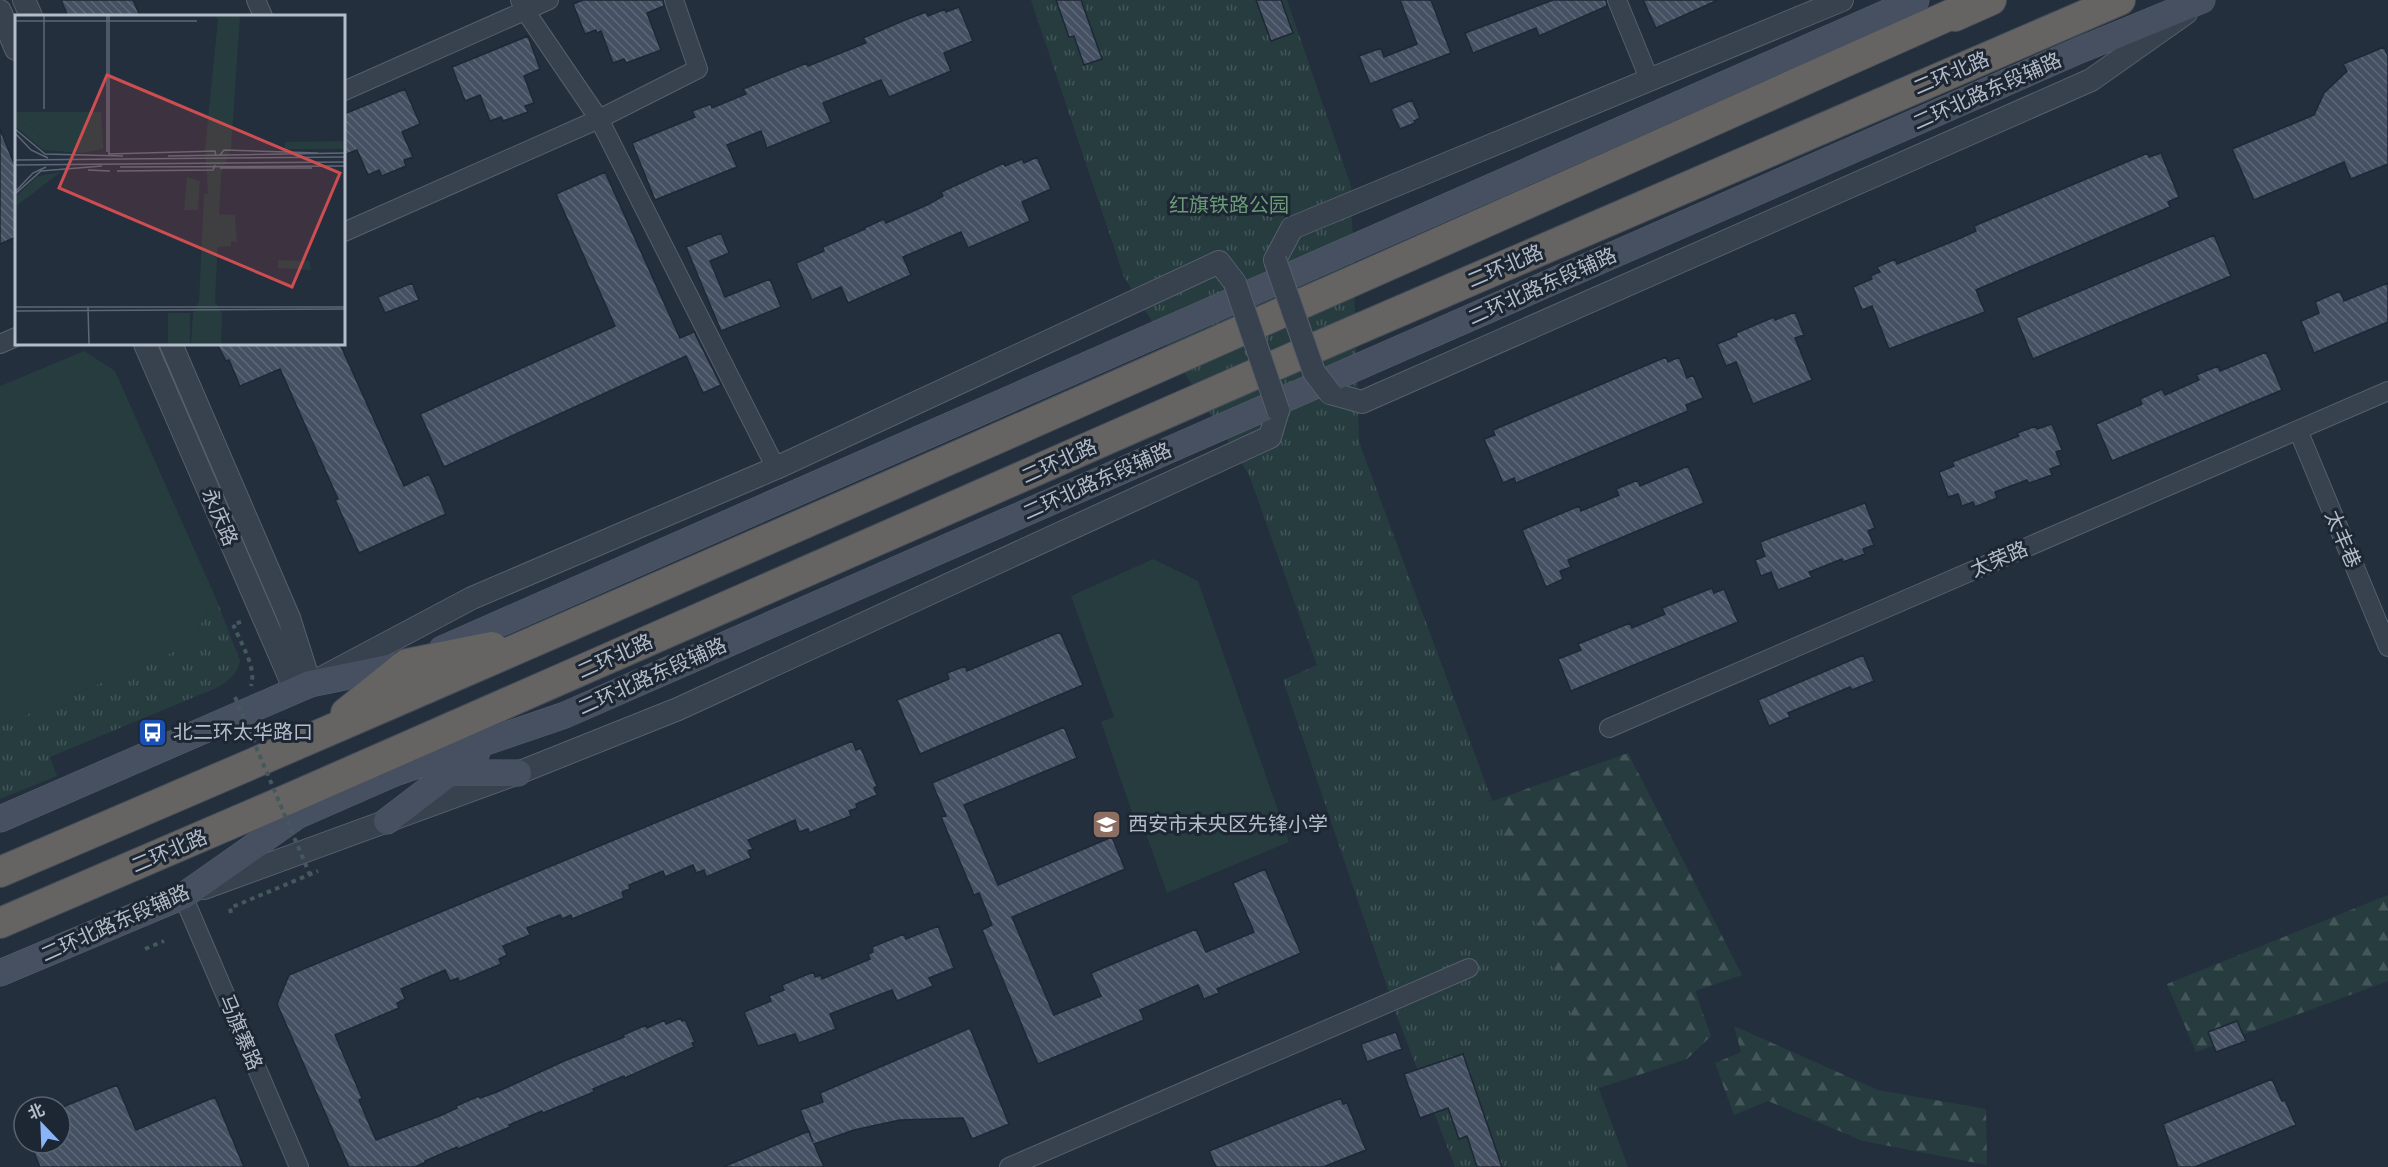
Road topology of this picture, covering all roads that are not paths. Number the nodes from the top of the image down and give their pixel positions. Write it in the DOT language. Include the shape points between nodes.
graph roads {
  1 [pos="24,0"];
  2 [pos="256,0"];
  3 [pos="549,0"];
  4 [pos="674,0"];
  5 [pos="1617,0"];
  6 [pos="1842,0"];
  7 [pos="1916,0"];
  8 [pos="1991,0"];
  9 [pos="2120,0"];
  10 [pos="2204,0"];
  11 [pos="523,6"];
  12 [pos="0,11"];
  13 [pos="31,15"];
  14 [pos="263,15"];
  15 [pos="15,47"];
  16 [pos="1650,81"];
  17 [pos="345,91"];
  18 [pos="599,119"];
  19 [pos="345,232"];
  20 [pos="15,337"];
  21 [pos="0,344"];
  22 [pos="145,345"];
  23 [pos="171,345"];
  24 [pos="2388,391"];
  25 [pos="2298,430"];
  26 [pos="776,468"];
  27 [pos="548,636"];
  28 [pos="2388,647"];
  29 [pos="407,664"];
  30 [pos="303,687"];
  31 [pos="1609,728"];
  32 [pos="315,737"];
  33 [pos="494,739"];
  34 [pos="395,773"];
  35 [pos="449,773"];
  36 [pos="518,773"];
  37 [pos="337,778"];
  38 [pos="297,816"];
  39 [pos="0,819"];
  40 [pos="387,821"];
  41 [pos="0,872"];
  42 [pos="183,896"];
  43 [pos="0,923"];
  44 [pos="1469,968"];
  45 [pos="0,973"];
  46 [pos="299,1167"];
  47 [pos="1009,1167"];
  1 -- 13 [label="street"];
  2 -- 14 [label="street"];
  3 -- 11 [label="street"];
  4 -- 18 [label="street" via="698,69"];
  5 -- 16 [label="street"];
  6 -- 16 [label="street"];
  7 -- 29 [label="main road"];
  8 -- 27 [label="highway"];
  9 -- 37 [label="highway, 二环北路"];
  10 -- 16 [label="street, bridge" via="2091,80 1362,402 1330,393 1314,372 1275,260 1292,228"];
  10 -- 33 [label="main road, 二环北路东段辅路" via="2069,55 565,715"];
  11 -- 17 [label="street"];
  11 -- 18 [label="street"];
  12 -- 15 [label="street"];
  18 -- 19 [label="street"];
  18 -- 26 [label="street"];
  20 -- 21 [label="street"];
  22 -- 30 [label="street, 永庆路"];
  23 -- 30 [label="street, 永庆路" via="289,618"];
  24 -- 25 [label="street, 太荣路"];
  25 -- 28 [label="street, 太丰巷"];
  25 -- 31 [label="street, 太荣路"];
  26 -- 30 [label="street" via="472,598"];
  26 -- 36 [label="street, bridge" via="1219,262 1235,283 1278,410 1270,437 678,709"];
  27 -- 29 [label="highway"];
  27 -- 32 [label="highway"];
  29 -- 30 [label="main road"];
  29 -- 32 [label="highway"];
  30 -- 39 [label="main road"];
  32 -- 41 [label="highway"];
  33 -- 34 [label="main road, 二环北路东段辅路"];
  33 -- 35 [label="main road"];
  34 -- 35 [label="main road"];
  34 -- 37 [label="highway"];
  34 -- 38 [label="main road, 二环北路东段辅路"];
  35 -- 36 [label="main road"];
  35 -- 40 [label="main road"];
  36 -- 40 [label="street"];
  37 -- 38 [label="highway"];
  37 -- 43 [label="highway, 二环北路"];
  38 -- 42 [label="main road, 二环北路东段辅路"];
  40 -- 42 [label="street"];
  42 -- 45 [label="main road, 二环北路东段辅路"];
  42 -- 46 [label="street, 马旗寨路"];
  44 -- 47 [label="street"];
}
